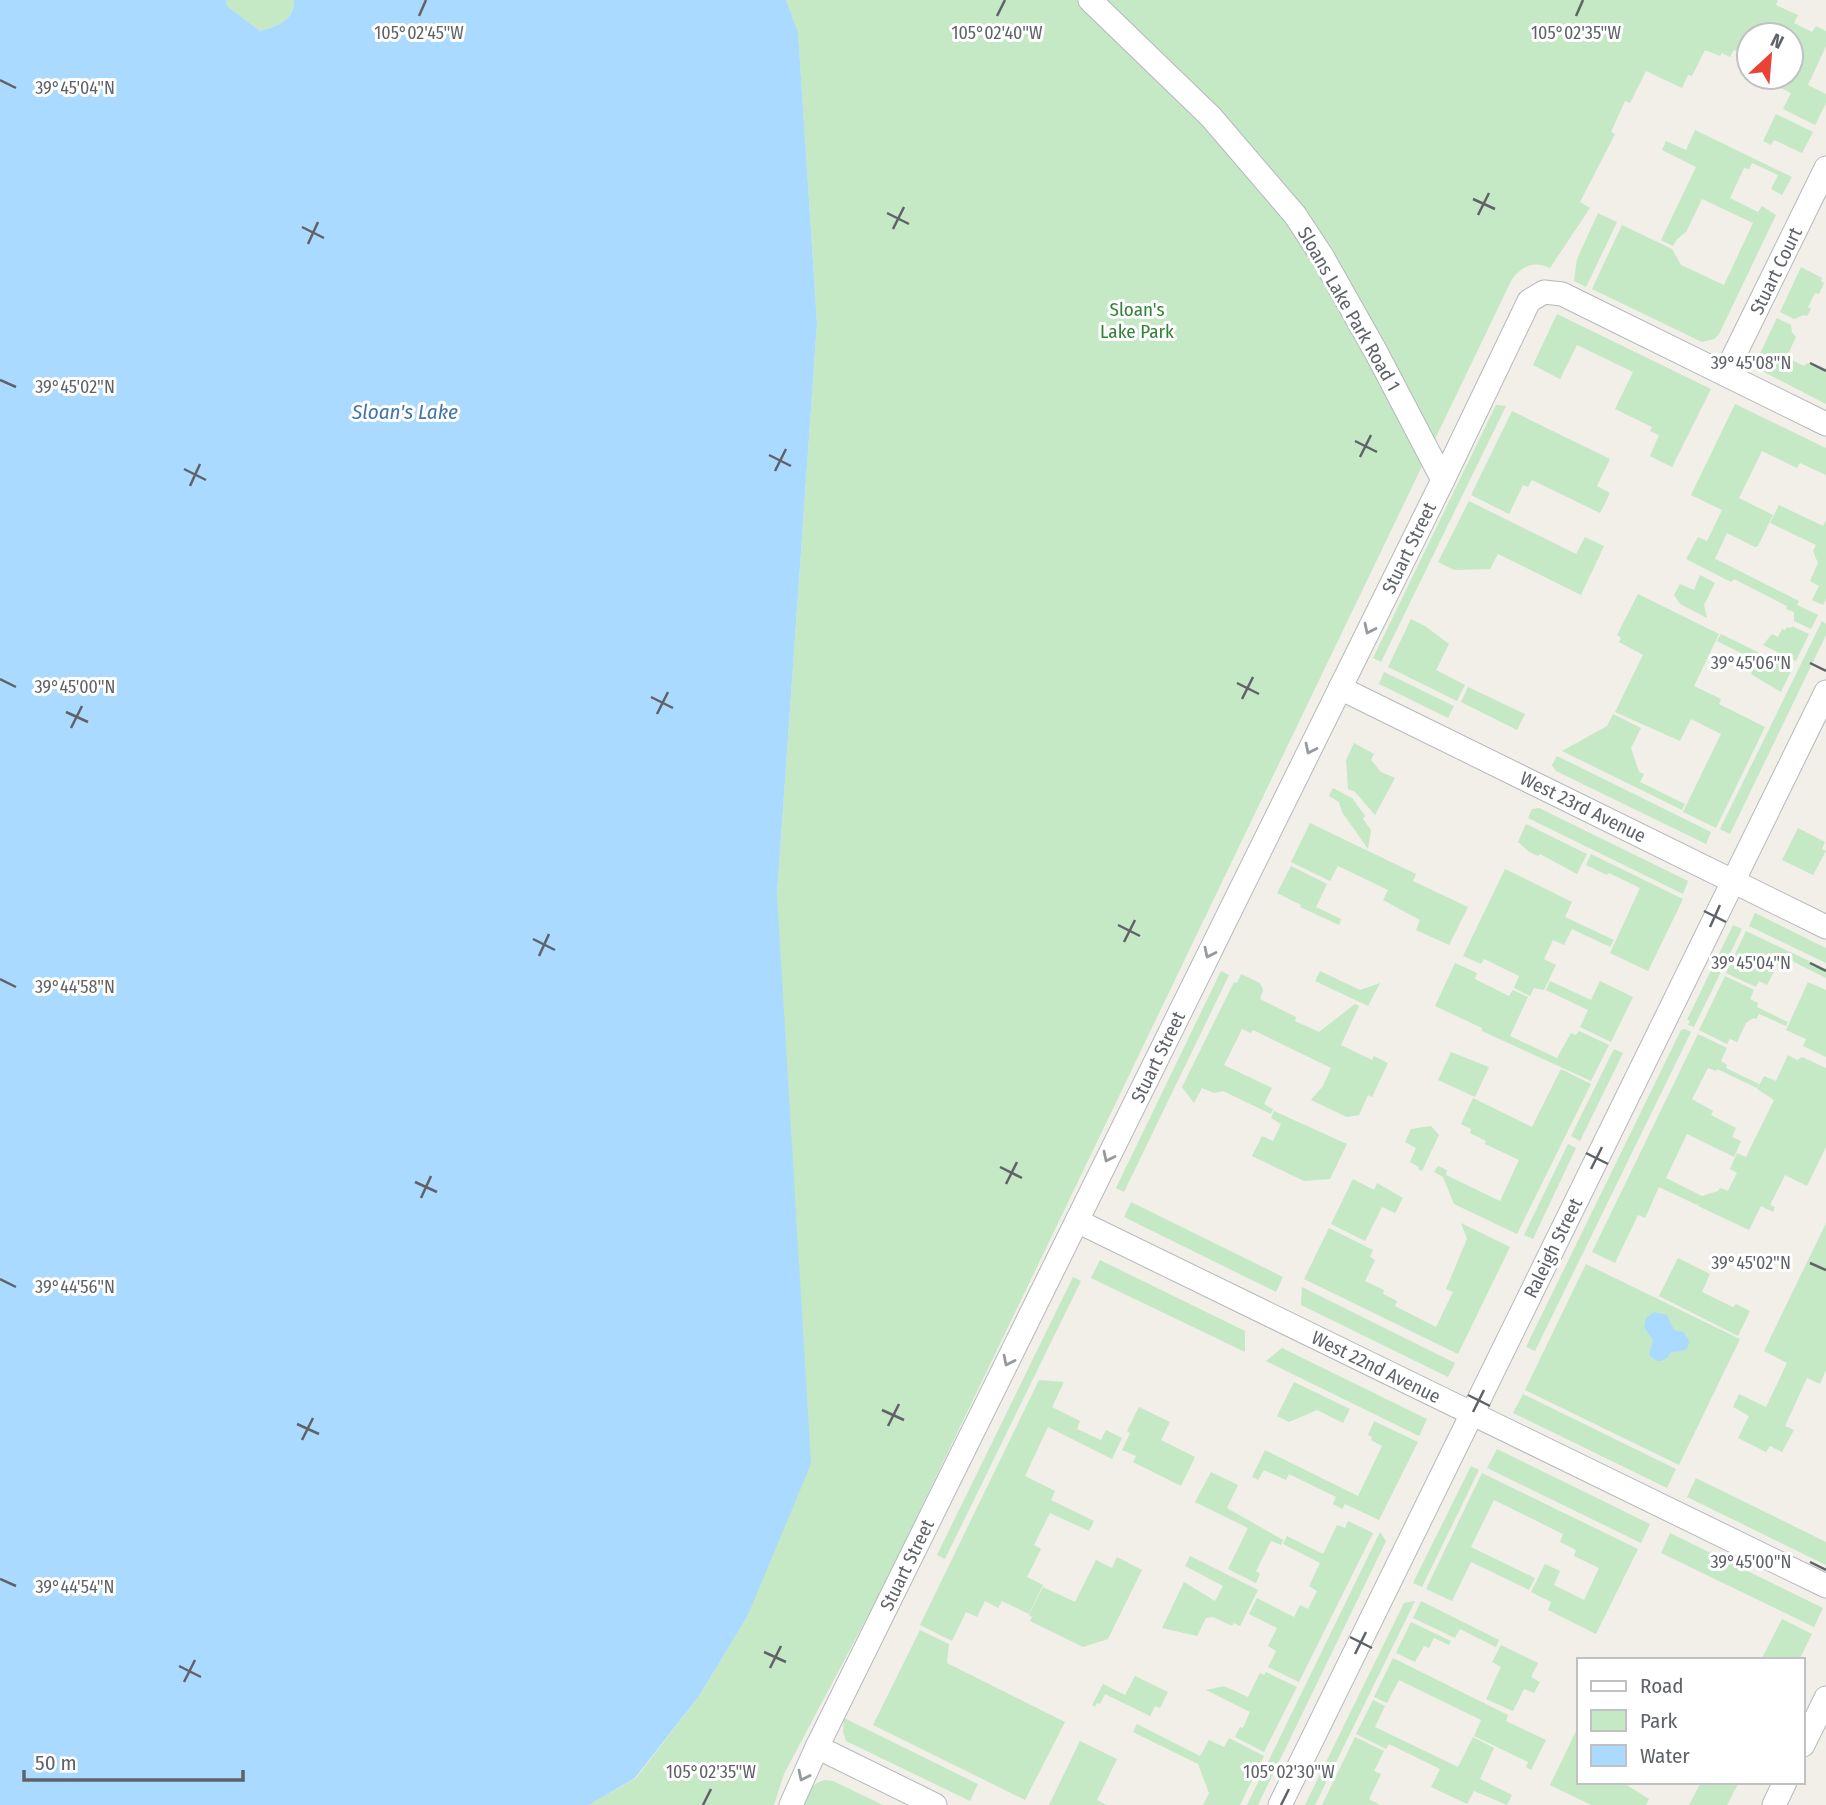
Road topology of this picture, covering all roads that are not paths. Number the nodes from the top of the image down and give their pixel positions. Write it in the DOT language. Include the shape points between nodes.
graph roads {
  1 [pos="1090,0"];
  2 [pos="1826,168"];
  3 [pos="1726,374"];
  4 [pos="1826,424"];
  5 [pos="1443,480"];
  6 [pos="1340,688"];
  7 [pos="1826,692"];
  8 [pos="1733,881"];
  9 [pos="1826,927"];
  10 [pos="1077,1221"];
  11 [pos="1472,1414"];
  12 [pos="1826,1586"];
  13 [pos="1826,1698"];
  14 [pos="1805,1741"];
  15 [pos="817,1747"];
  16 [pos="1784,1784"];
  17 [pos="791,1805"];
  18 [pos="935,1805"];
  19 [pos="1280,1805"];
  20 [pos="1774,1805"];
  1 -- 5 [label="street, Sloans Lake Park Road 1" via="1211,117 1295,215 1369,340"];
  2 -- 3 [label="street, Stuart Court"];
  3 -- 4 [label="street"];
  3 -- 5 [label="street, Stuart Street" via="1562,294 1544,292 1524,308"];
  5 -- 6 [label="street, Stuart Street, one-way"];
  6 -- 8 [label="street, West 23rd Avenue"];
  6 -- 10 [label="street, Stuart Street, one-way"];
  7 -- 8 [label="street, Raleigh Street"];
  8 -- 9 [label="street, West 23rd Avenue"];
  8 -- 11 [label="street, Raleigh Street"];
  10 -- 11 [label="street, West 22nd Avenue"];
  10 -- 15 [label="street, Stuart Street, one-way"];
  11 -- 12 [label="street, West 22nd Avenue"];
  11 -- 19 [label="street, Raleigh Street"];
  13 -- 14 [label="street"];
  15 -- 17 [label="street, Stuart Street, one-way"];
  15 -- 18 [label="street"];
  16 -- 20 [label="street"];
}
